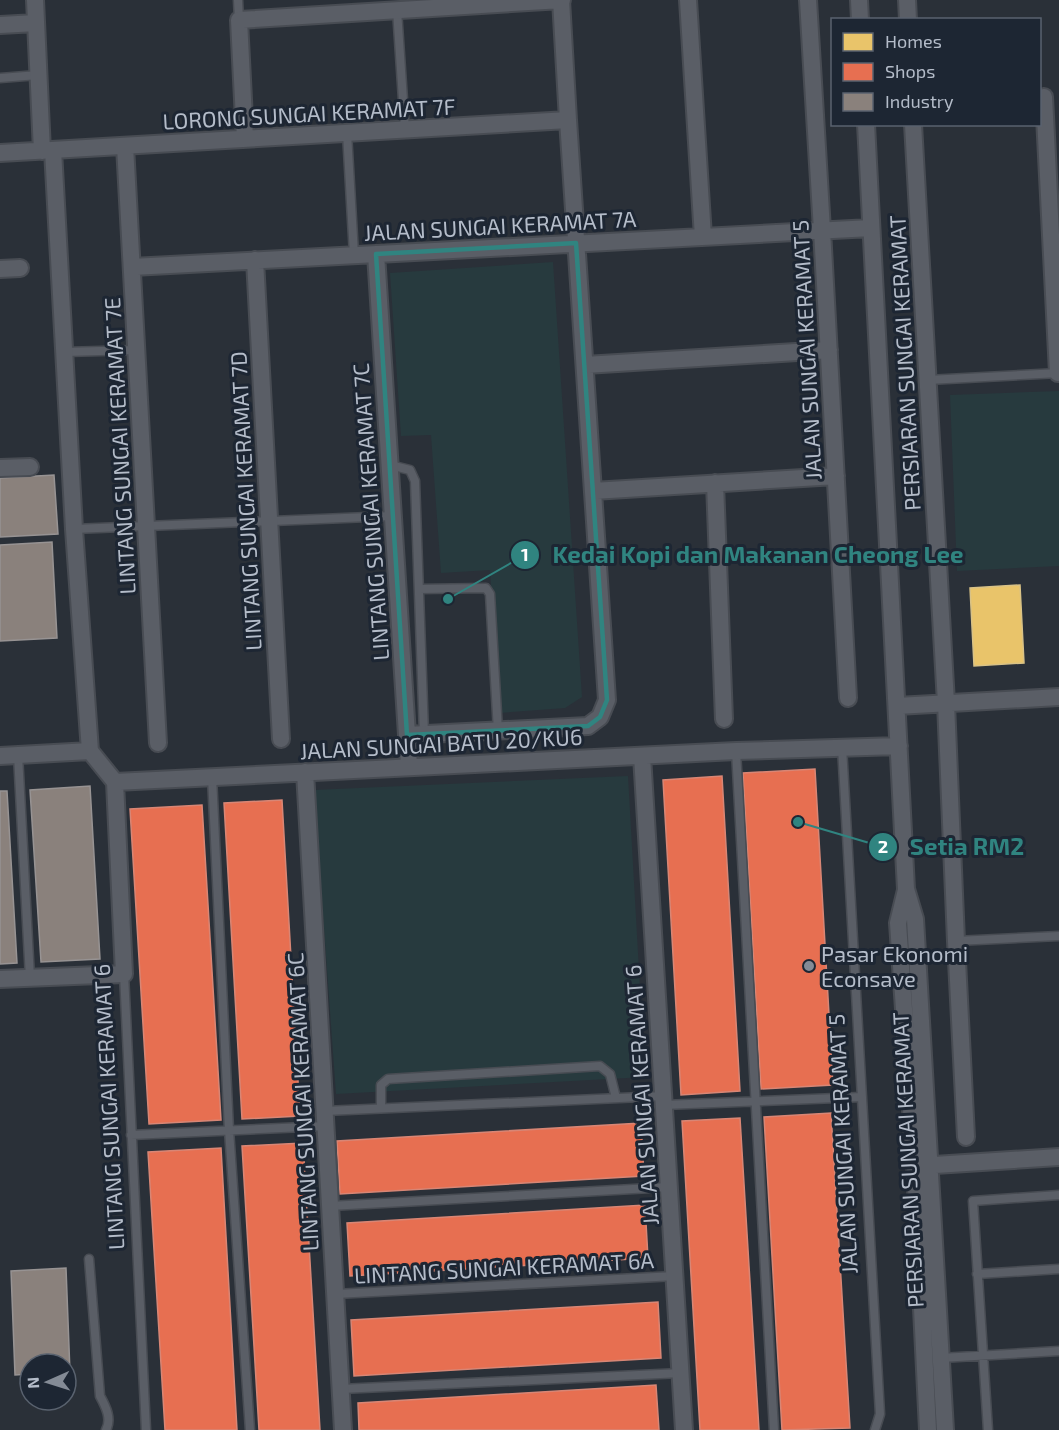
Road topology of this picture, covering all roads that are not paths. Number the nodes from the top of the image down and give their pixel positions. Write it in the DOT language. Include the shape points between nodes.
graph roads {
  1 [pos="35,0"];
  2 [pos="238,0"];
  3 [pos="562,0"];
  4 [pos="688,0"];
  5 [pos="808,0"];
  6 [pos="859,0"];
  7 [pos="907,0"];
  8 [pos="437,4"];
  9 [pos="397,10"];
  10 [pos="860,18"];
  11 [pos="908,18"];
  12 [pos="239,20"];
  13 [pos="36,23"];
  14 [pos="0,25"];
  15 [pos="38,75"];
  16 [pos="0,78"];
  17 [pos="1047,97"];
  18 [pos="568,120"];
  19 [pos="866,126"];
  20 [pos="913,126"];
  21 [pos="405,130"];
  22 [pos="346,133"];
  23 [pos="245,139"];
  24 [pos="125,146"];
  25 [pos="47,150"];
  26 [pos="0,153"];
  27 [pos="871,228"];
  28 [pos="822,230"];
  29 [pos="703,237"];
  30 [pos="576,243"];
  31 [pos="376,254"];
  32 [pos="354,255"];
  33 [pos="255,260"];
  34 [pos="132,267"];
  35 [pos="20,268"];
  36 [pos="0,269"];
  37 [pos="137,350"];
  38 [pos="829,350"];
  39 [pos="64,352"];
  40 [pos="585,364"];
  41 [pos="1058,373"];
  42 [pos="928,380"];
  43 [pos="390,465"];
  44 [pos="30,467"];
  45 [pos="0,468"];
  46 [pos="836,476"];
  47 [pos="715,483"];
  48 [pos="593,490"];
  49 [pos="393,516"];
  50 [pos="269,521"];
  51 [pos="146,526"];
  52 [pos="74,529"];
  53 [pos="419,589"];
  54 [pos="1059,697"];
  55 [pos="848,698"];
  56 [pos="946,703"];
  57 [pos="897,706"];
  58 [pos="724,719"];
  59 [pos="498,731"];
  60 [pos="416,734"];
  61 [pos="281,739"];
  62 [pos="158,743"];
  63 [pos="899,746"];
  64 [pos="842,747"];
  65 [pos="90,751"];
  66 [pos="735,751"];
  67 [pos="18,755"];
  68 [pos="0,756"];
  69 [pos="642,756"];
  70 [pos="409,766"];
  71 [pos="305,772"];
  72 [pos="212,777"];
  73 [pos="115,782"];
  74 [pos="1059,936"];
  75 [pos="956,941"];
  76 [pos="124,974"];
  77 [pos="30,978"];
  78 [pos="0,979"];
  79 [pos="862,1097"];
  80 [pos="616,1098"];
  81 [pos="664,1100"];
  82 [pos="756,1102"];
  83 [pos="381,1108"];
  84 [pos="325,1118"];
  85 [pos="229,1130"];
  86 [pos="131,1135"];
  87 [pos="966,1137"];
  88 [pos="1059,1157"];
  89 [pos="922,1165"];
  90 [pos="669,1187"];
  91 [pos="1059,1195"];
  92 [pos="330,1206"];
  93 [pos="89,1259"];
  94 [pos="1059,1269"];
  95 [pos="977,1274"];
  96 [pos="675,1276"];
  97 [pos="336,1294"];
  98 [pos="1059,1350"];
  99 [pos="984,1355"];
  100 [pos="941,1358"];
  101 [pos="681,1372"];
  102 [pos="341,1389"];
  103 [pos="106,1430"];
  104 [pos="146,1430"];
  105 [pos="250,1430"];
  106 [pos="344,1430"];
  107 [pos="684,1430"];
  108 [pos="774,1430"];
  109 [pos="875,1430"];
  110 [pos="928,1430"];
  111 [pos="945,1430"];
  112 [pos="988,1430"];
  1 -- 13 [label="street"];
  2 -- 12 [label="lane"];
  3 -- 8 [label="street"];
  3 -- 18 [label="street"];
  4 -- 29 [label="street"];
  5 -- 28 [label="street, JALAN SUNGAI KERAMAT 5"];
  6 -- 10 [label="street"];
  7 -- 11 [label="street"];
  8 -- 9 [label="street"];
  9 -- 12 [label="street"];
  9 -- 21 [label="lane"];
  12 -- 23 [label="street"];
  13 -- 14 [label="street"];
  13 -- 15 [label="street"];
  15 -- 16 [label="lane"];
  15 -- 25 [label="street"];
  17 -- 41 [label="street"];
  18 -- 21 [label="street, LORONG SUNGAI KERAMAT 7F"];
  18 -- 30 [label="street"];
  19 -- 27 [label="street, PERSIARAN SUNGAI KERAMAT"];
  20 -- 42 [label="street, PERSIARAN SUNGAI KERAMAT"];
  21 -- 22 [label="street, LORONG SUNGAI KERAMAT 7F"];
  22 -- 23 [label="street, LORONG SUNGAI KERAMAT 7F"];
  22 -- 32 [label="lane"];
  23 -- 24 [label="street, LORONG SUNGAI KERAMAT 7F"];
  24 -- 25 [label="street, LORONG SUNGAI KERAMAT 7F"];
  24 -- 34 [label="street, LINTANG SUNGAI KERAMAT 7E"];
  25 -- 26 [label="street, LORONG SUNGAI KERAMAT 7F"];
  25 -- 39 [label="street"];
  27 -- 28 [label="street, JALAN SUNGAI KERAMAT 7A"];
  27 -- 57 [label="street, PERSIARAN SUNGAI KERAMAT"];
  28 -- 29 [label="street, JALAN SUNGAI KERAMAT 7A"];
  28 -- 38 [label="street, JALAN SUNGAI KERAMAT 5"];
  29 -- 30 [label="street, JALAN SUNGAI KERAMAT 7A"];
  30 -- 31 [label="street, JALAN SUNGAI KERAMAT 7A"];
  30 -- 40 [label="street"];
  31 -- 32 [label="street, JALAN SUNGAI KERAMAT 7A"];
  31 -- 43 [label="street, LINTANG SUNGAI KERAMAT 7C"];
  32 -- 33 [label="street, JALAN SUNGAI KERAMAT 7A"];
  33 -- 34 [label="street, JALAN SUNGAI KERAMAT 7A"];
  33 -- 50 [label="street, LINTANG SUNGAI KERAMAT 7D"];
  34 -- 37 [label="street, LINTANG SUNGAI KERAMAT 7E"];
  35 -- 36 [label="street"];
  37 -- 39 [label="lane"];
  37 -- 51 [label="street, LINTANG SUNGAI KERAMAT 7E"];
  38 -- 40 [label="street"];
  38 -- 46 [label="street, JALAN SUNGAI KERAMAT 5"];
  39 -- 52 [label="street"];
  40 -- 48 [label="street"];
  41 -- 42 [label="lane"];
  42 -- 56 [label="street, PERSIARAN SUNGAI KERAMAT"];
  43 -- 49 [label="street, LINTANG SUNGAI KERAMAT 7C"];
  43 -- 53 [label="lane" via="410,470 415,481"];
  44 -- 45 [label="street"];
  46 -- 47 [label="street"];
  46 -- 55 [label="street, JALAN SUNGAI KERAMAT 5"];
  47 -- 48 [label="street"];
  47 -- 58 [label="street"];
  48 -- 59 [label="street" via="607,700 600,717 588,726"];
  49 -- 50 [label="lane"];
  49 -- 60 [label="street, LINTANG SUNGAI KERAMAT 7C"];
  50 -- 51 [label="lane"];
  50 -- 61 [label="street, LINTANG SUNGAI KERAMAT 7D"];
  51 -- 52 [label="lane"];
  51 -- 62 [label="street, LINTANG SUNGAI KERAMAT 7E"];
  52 -- 65 [label="street"];
  53 -- 59 [label="lane" via="486,588 490,594"];
  53 -- 60 [label="lane"];
  54 -- 56 [label="street"];
  56 -- 57 [label="street"];
  56 -- 75 [label="street, PERSIARAN SUNGAI KERAMAT"];
  57 -- 63 [label="street, PERSIARAN SUNGAI KERAMAT"];
  59 -- 60 [label="street"];
  60 -- 70 [label="street, LINTANG SUNGAI KERAMAT 7C"];
  63 -- 64 [label="street, JALAN SUNGAI BATU 20/KU6"];
  63 -- 89 [label="street, PERSIARAN SUNGAI KERAMAT" via="906,889 915,919"];
  64 -- 66 [label="street, JALAN SUNGAI BATU 20/KU6"];
  64 -- 79 [label="lane, JALAN SUNGAI KERAMAT 5"];
  65 -- 67 [label="street"];
  65 -- 73 [label="street"];
  66 -- 69 [label="street, JALAN SUNGAI BATU 20/KU6"];
  66 -- 82 [label="lane"];
  67 -- 68 [label="street"];
  67 -- 77 [label="lane"];
  69 -- 70 [label="street, JALAN SUNGAI BATU 20/KU6"];
  69 -- 81 [label="street, JALAN SUNGAI KERAMAT 6"];
  70 -- 71 [label="street, JALAN SUNGAI BATU 20/KU6"];
  71 -- 72 [label="street, JALAN SUNGAI BATU 20/KU6"];
  71 -- 84 [label="street, LINTANG SUNGAI KERAMAT 6C"];
  72 -- 73 [label="street, JALAN SUNGAI BATU 20/KU6"];
  72 -- 85 [label="lane"];
  73 -- 76 [label="street, LINTANG SUNGAI KERAMAT 6"];
  74 -- 75 [label="lane"];
  75 -- 87 [label="street, PERSIARAN SUNGAI KERAMAT"];
  76 -- 77 [label="street"];
  76 -- 86 [label="lane, LINTANG SUNGAI KERAMAT 6"];
  77 -- 78 [label="street"];
  79 -- 82 [label="lane"];
  79 -- 109 [label="lane, JALAN SUNGAI KERAMAT 5" via="880,1414"];
  80 -- 81 [label="lane"];
  80 -- 83 [label="lane"];
  80 -- 83 [label="lane" via="610,1074 600,1066 388,1079 381,1084"];
  81 -- 82 [label="lane"];
  81 -- 90 [label="street, JALAN SUNGAI KERAMAT 6"];
  82 -- 108 [label="lane"];
  83 -- 84 [label="lane"];
  84 -- 85 [label="lane"];
  84 -- 92 [label="street, LINTANG SUNGAI KERAMAT 6C"];
  85 -- 86 [label="lane"];
  85 -- 105 [label="lane"];
  86 -- 104 [label="lane, LINTANG SUNGAI KERAMAT 6"];
  88 -- 89 [label="street"];
  89 -- 100 [label="street, PERSIARAN SUNGAI KERAMAT"];
  89 -- 110 [label="street, PERSIARAN SUNGAI KERAMAT"];
  90 -- 92 [label="lane"];
  90 -- 96 [label="street, JALAN SUNGAI KERAMAT 6"];
  91 -- 95 [label="lane" via="973,1201"];
  92 -- 97 [label="street, LINTANG SUNGAI KERAMAT 6C"];
  93 -- 103 [label="lane" via="100,1396 108,1415"];
  94 -- 95 [label="lane"];
  95 -- 99 [label="lane"];
  96 -- 97 [label="lane, LINTANG SUNGAI KERAMAT 6A"];
  96 -- 101 [label="street, JALAN SUNGAI KERAMAT 6"];
  97 -- 102 [label="street, LINTANG SUNGAI KERAMAT 6C"];
  98 -- 99 [label="lane"];
  99 -- 100 [label="lane"];
  99 -- 112 [label="lane"];
  100 -- 111 [label="street, PERSIARAN SUNGAI KERAMAT"];
  101 -- 102 [label="lane"];
  101 -- 107 [label="street, JALAN SUNGAI KERAMAT 6"];
  102 -- 106 [label="street, LINTANG SUNGAI KERAMAT 6C"];
}
